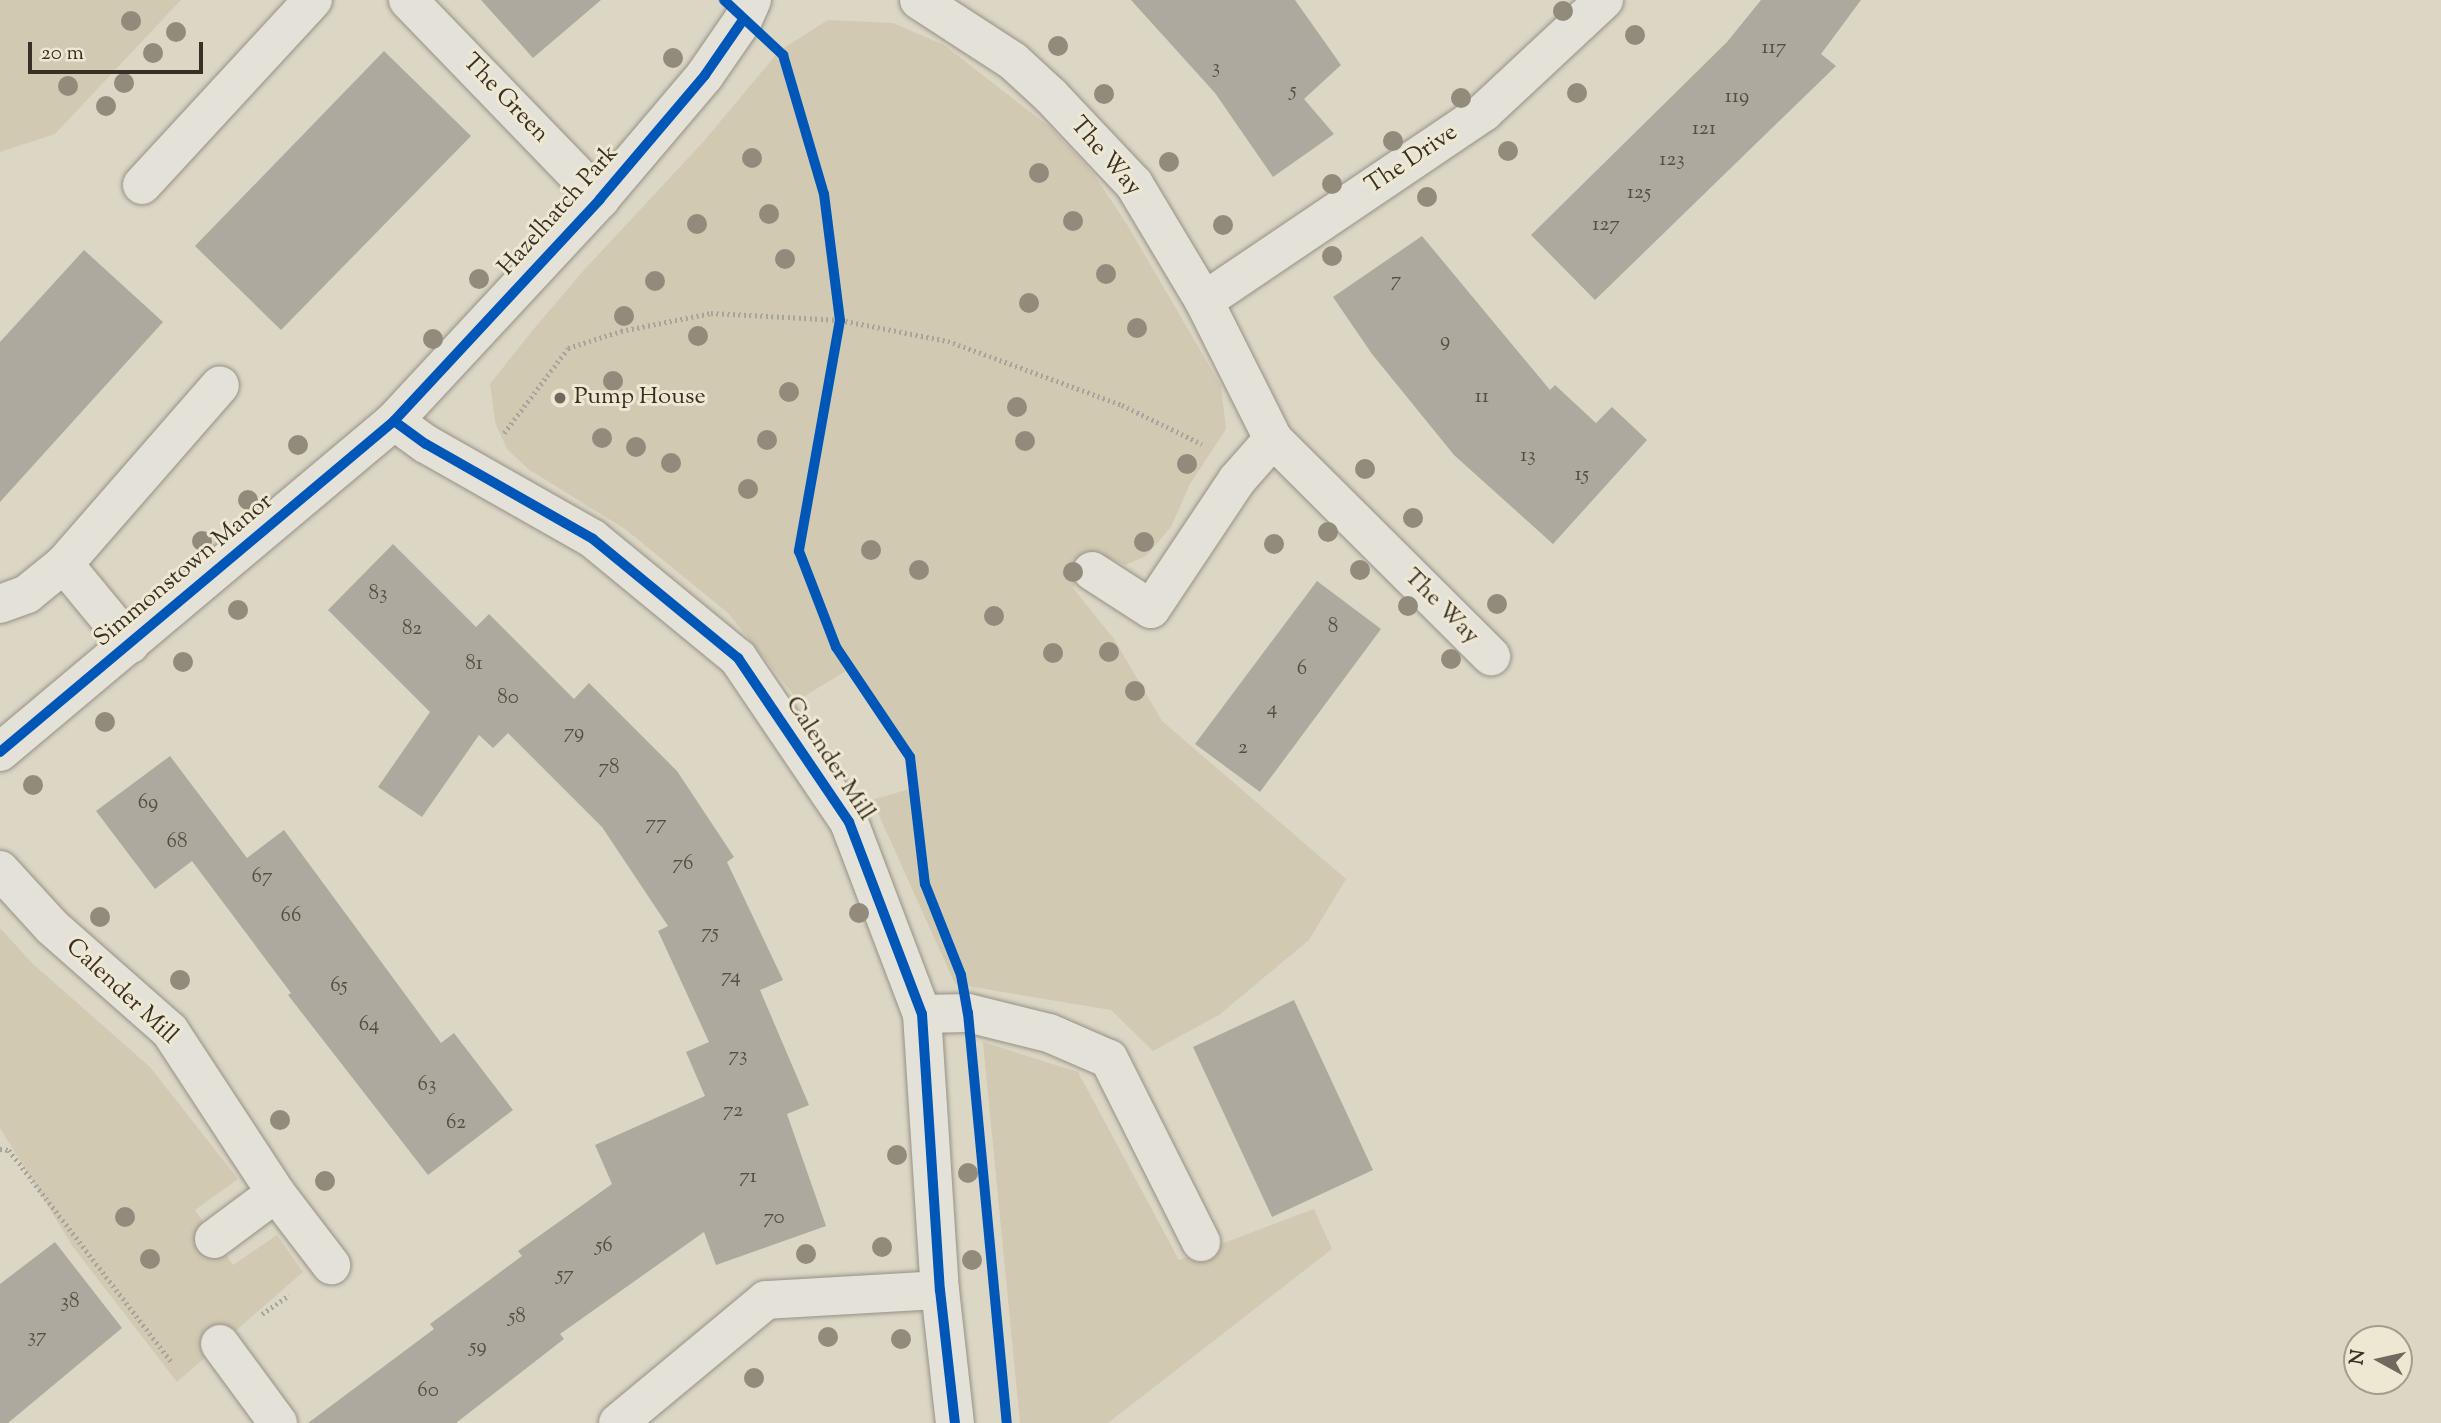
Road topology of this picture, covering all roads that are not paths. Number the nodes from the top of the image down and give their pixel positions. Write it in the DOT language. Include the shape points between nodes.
graph roads {
  1 [pos="313,0"];
  2 [pos="408,0"];
  3 [pos="752,0"];
  4 [pos="919,0"];
  5 [pos="1604,0"];
  6 [pos="142,185"];
  7 [pos="600,199"];
  8 [pos="1204,301"];
  9 [pos="220,385"];
  10 [pos="394,421"];
  11 [pos="1273,439"];
  12 [pos="64,564"];
  13 [pos="1092,571"];
  14 [pos="0,604"];
  15 [pos="130,644"];
  16 [pos="1491,656"];
  17 [pos="0,752"];
  18 [pos="0,870"];
  19 [pos="922,1014"];
  20 [pos="276,1193"];
  21 [pos="214,1239"];
  22 [pos="1201,1242"];
  23 [pos="331,1265"];
  24 [pos="940,1290"];
  25 [pos="220,1344"];
  26 [pos="278,1423"];
  27 [pos="618,1423"];
  28 [pos="955,1423"];
  1 -- 6 [label="street"];
  2 -- 7 [label="street, The Green"];
  3 -- 7 [label="street, Hazelhatch Park" via="705,75"];
  4 -- 8 [label="street, The Way" via="1013,61 1135,184"];
  5 -- 8 [label="street, The Drive" via="1484,111"];
  7 -- 10 [label="street, Hazelhatch Park"];
  8 -- 11 [label="street, The Way"];
  9 -- 12 [label="street"];
  10 -- 15 [label="street, Simmonstown Manor"];
  10 -- 19 [label="street, Calender Mill" via="426,444 593,538 738,658 849,822"];
  11 -- 13 [label="street" via="1237,480 1152,609"];
  11 -- 16 [label="street, The Way"];
  12 -- 14 [label="street" via="27,594"];
  12 -- 15 [label="street"];
  15 -- 17 [label="street, Simmonstown Manor"];
  18 -- 20 [label="street, Calender Mill" via="52,927 170,1031"];
  19 -- 22 [label="street" via="968,1013 1049,1033 1109,1059"];
  19 -- 24 [label="street, Calender Mill"];
  20 -- 21 [label="street"];
  20 -- 23 [label="street, Calender Mill"];
  24 -- 27 [label="street" via="766,1300"];
  24 -- 28 [label="street, Calender Mill"];
  25 -- 26 [label="street"];
}
